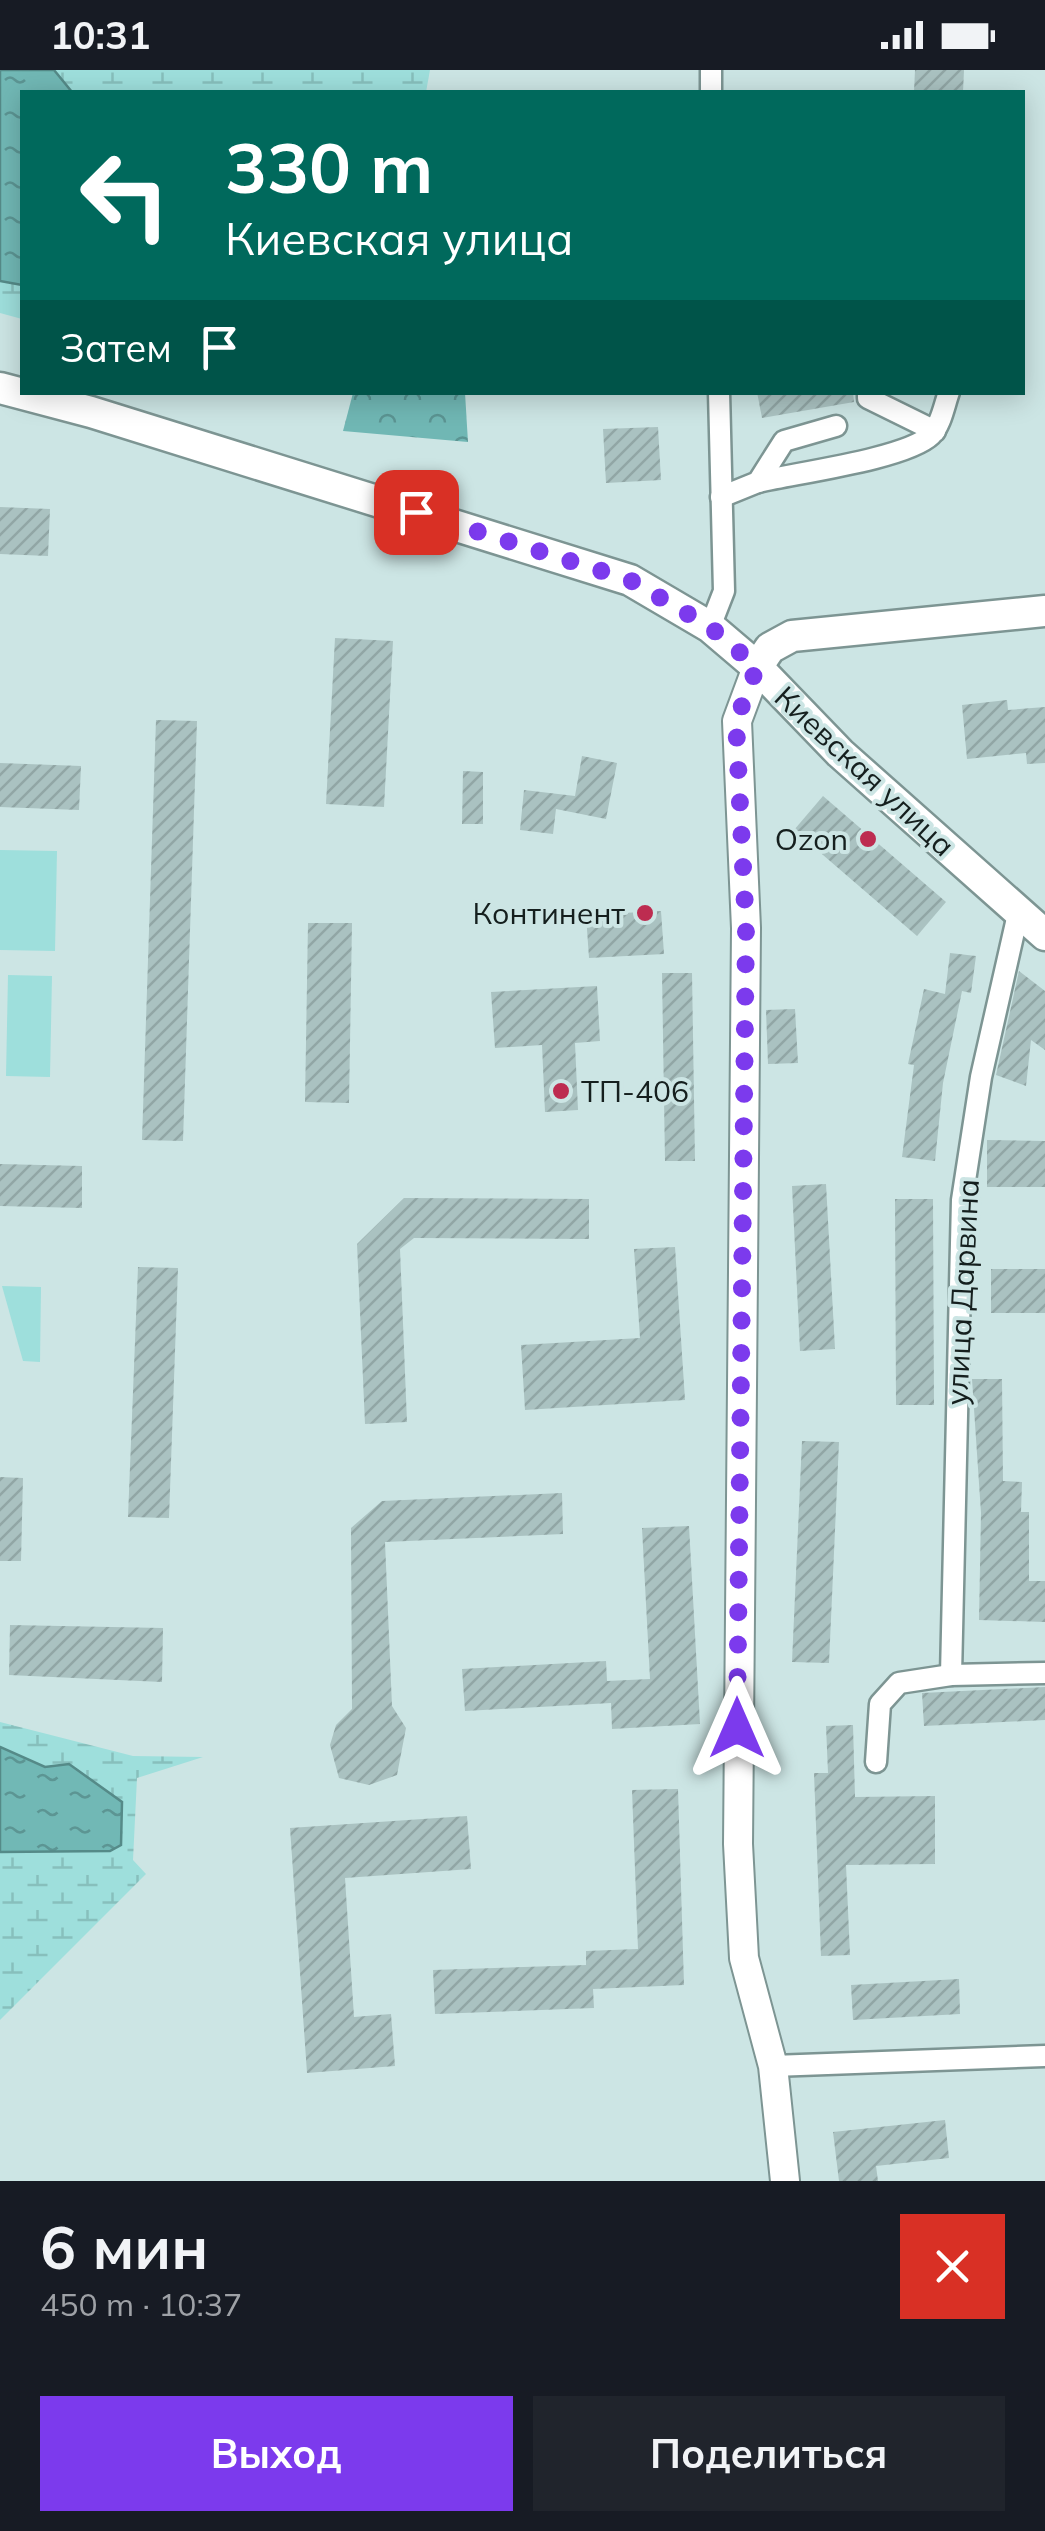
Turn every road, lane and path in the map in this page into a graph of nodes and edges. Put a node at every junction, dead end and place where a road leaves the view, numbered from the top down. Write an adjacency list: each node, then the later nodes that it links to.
1 (23, 395): 10 (main road, Киевская улица)
2 (719, 395): 8 (street)
3 (868, 395): 6 (street)
4 (948, 395): 6 (street)
5 (836, 426): 7 (street)
6 (936, 431): 7 (street)
7 (758, 482): 8 (street)
8 (721, 498): 10 (street)
9 (1045, 611): 11 (main road)
10 (710, 627): 11 (main road, Киевская улица)
11 (757, 667): 12 (main road, Киевская улица); 18 (street)
12 (1018, 914): 13 (main road, Киевская улица); 15 (street, улица Дарвина)
13 (1045, 935)
14 (1045, 1673): 15 (street)
15 (951, 1675): 16 (street)
16 (876, 1762)
17 (1045, 2056): 18 (street)
18 (774, 2066): 19 (street)
19 (785, 2181)

